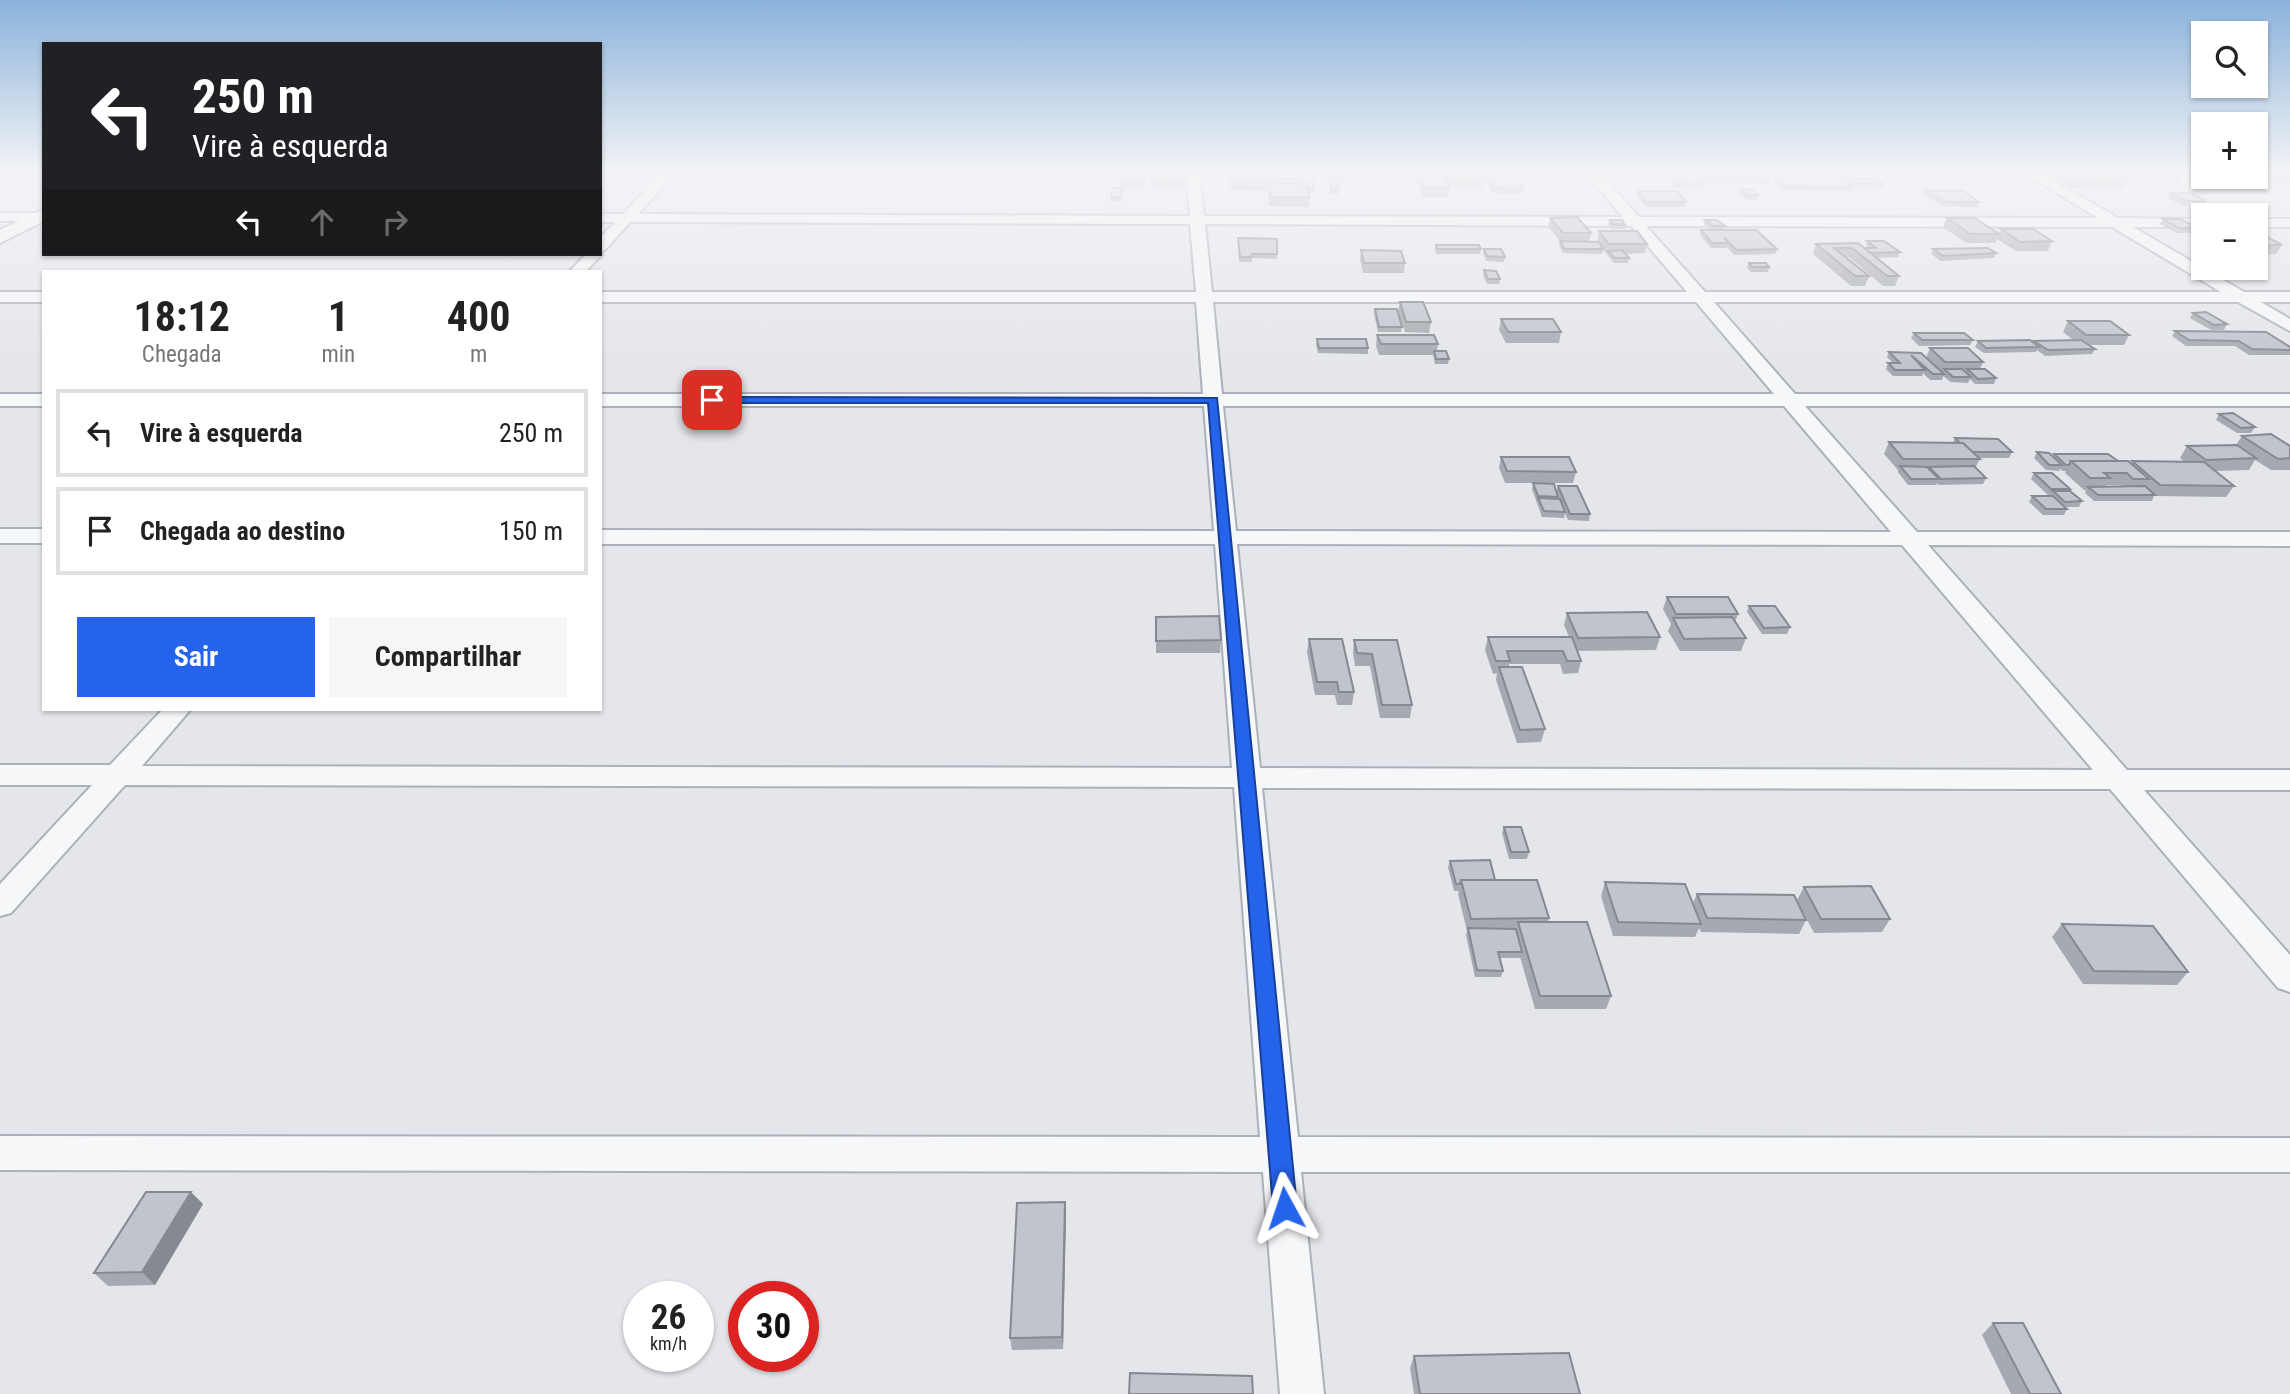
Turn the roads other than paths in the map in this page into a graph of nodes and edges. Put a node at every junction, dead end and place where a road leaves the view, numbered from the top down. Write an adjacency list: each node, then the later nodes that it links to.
1 (1199, 238): 9 (street)
2 (1649, 238): 10 (street)
3 (2142, 238): 11 (street)
4 (592, 256): 5 (street)
5 (579, 270)
6 (0, 297): 7 (street)
7 (42, 297)
8 (602, 297): 9 (street)
9 (1204, 297): 10 (street); 17 (street)
10 (1701, 297): 11 (street); 18 (street)
11 (2241, 297): 12 (street); 13 (street)
12 (2290, 297)
13 (2290, 326)
14 (0, 400): 15 (street)
15 (42, 400)
16 (602, 400): 17 (street)
17 (1213, 400): 18 (street); 23 (street)
18 (1790, 400): 19 (street); 24 (street)
19 (2290, 400)
20 (0, 536): 21 (street)
21 (42, 536)
22 (602, 537): 23 (street)
23 (1225, 538): 24 (street); 29 (street)
24 (1910, 539): 25 (street); 31 (street)
25 (2290, 540)
26 (176, 711): 28 (street)
27 (0, 775): 28 (street)
28 (117, 775): 29 (street); 32 (street)
29 (1247, 778): 31 (street); 35 (street)
30 (2290, 780): 31 (street)
31 (2119, 781): 33 (street)
32 (0, 904)
33 (2290, 978)
34 (0, 1153): 35 (street)
35 (1280, 1155): 36 (street); 37 (street)
36 (2290, 1155)
37 (1302, 1394)

